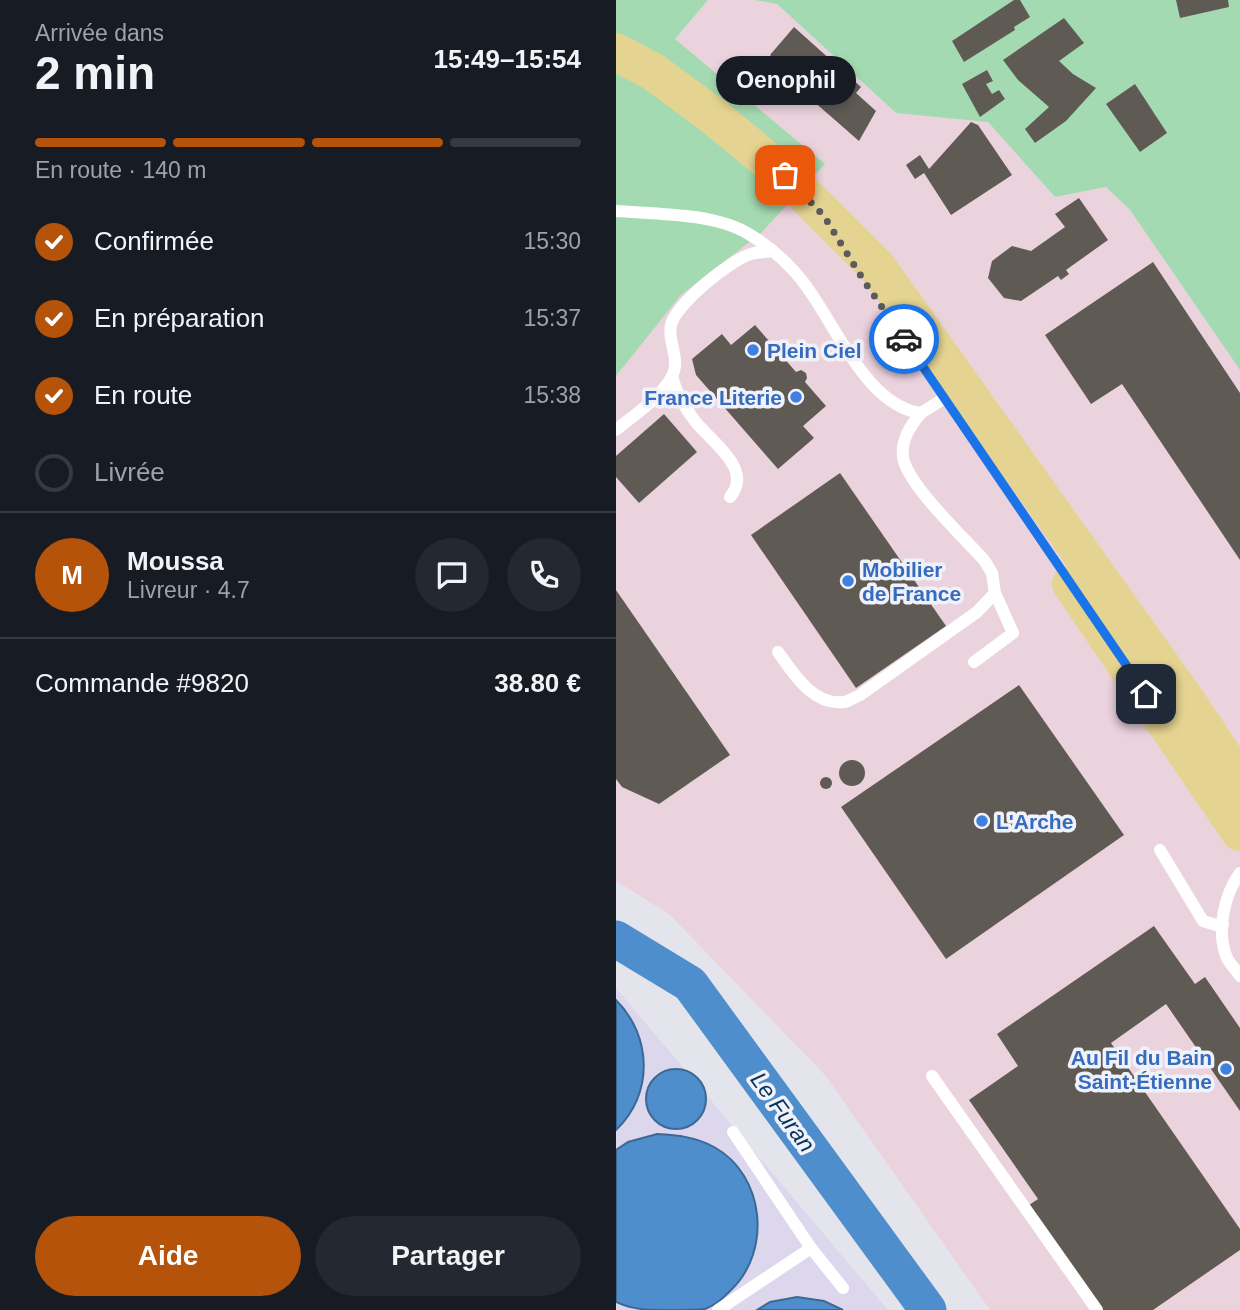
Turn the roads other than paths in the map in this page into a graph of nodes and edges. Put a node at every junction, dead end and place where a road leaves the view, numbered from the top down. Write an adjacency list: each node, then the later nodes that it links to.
1 (616, 52): 5 (main road)
2 (616, 211): 3 (lane)
3 (772, 251): 4 (lane); 5 (lane)
4 (672, 377): 6 (lane); 7 (lane)
5 (943, 399): 8 (lane); 11 (main road); 12 (main road)
6 (616, 430)
7 (730, 497)
8 (995, 593): 9 (lane); 10 (lane)
9 (778, 652)
10 (974, 662)
11 (1240, 781)
12 (1240, 832)
13 (1160, 850): 15 (lane)
14 (1240, 873): 15 (lane)
15 (1223, 924): 16 (lane)
16 (1240, 976)
17 (932, 1076): 22 (lane)
18 (733, 1132): 19 (lane)
19 (811, 1248): 20 (lane); 21 (lane)
20 (843, 1288)
21 (718, 1310)
22 (1097, 1310)

